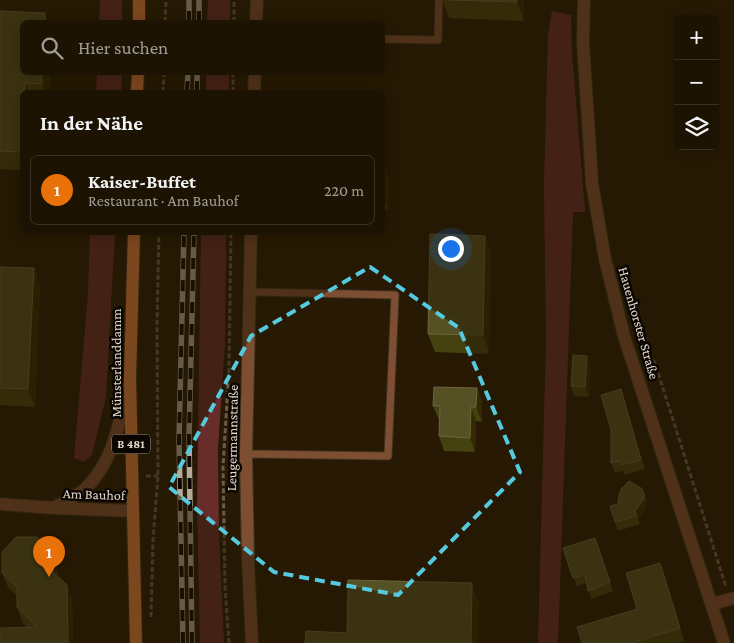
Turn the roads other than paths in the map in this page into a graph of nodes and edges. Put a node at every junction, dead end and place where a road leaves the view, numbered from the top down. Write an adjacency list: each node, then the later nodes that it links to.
1 (139, 0): 5 (main road)
2 (257, 0): 6 (street)
3 (439, 0): 7 (lane)
4 (584, 0): 21 (street, Hauenhorster Straße)
5 (139, 20)
6 (256, 20)
7 (385, 39)
8 (138, 75): 10 (main road)
9 (255, 75): 11 (street)
10 (137, 90)
11 (254, 90)
12 (134, 235): 15 (main road, Münsterlanddamm / B 481)
13 (251, 235): 14 (street, Leugermannstraße)
14 (250, 292): 16 (street, Leugermannstraße); 16 (lane)
15 (130, 378): 18 (street, Am Bauhof); 19 (main road, Münsterlanddamm / B 481)
16 (246, 454): 23 (street, Leugermannstraße)
17 (0, 504): 18 (street, Am Bauhof)
18 (54, 508): 19 (street, Am Bauhof)
19 (133, 511): 22 (main road, Münsterlanddamm / B 481)
20 (732, 599): 21 (street)
21 (712, 604): 24 (street, Hauenhorster Straße)
22 (136, 643)
23 (252, 643)
24 (724, 643)

